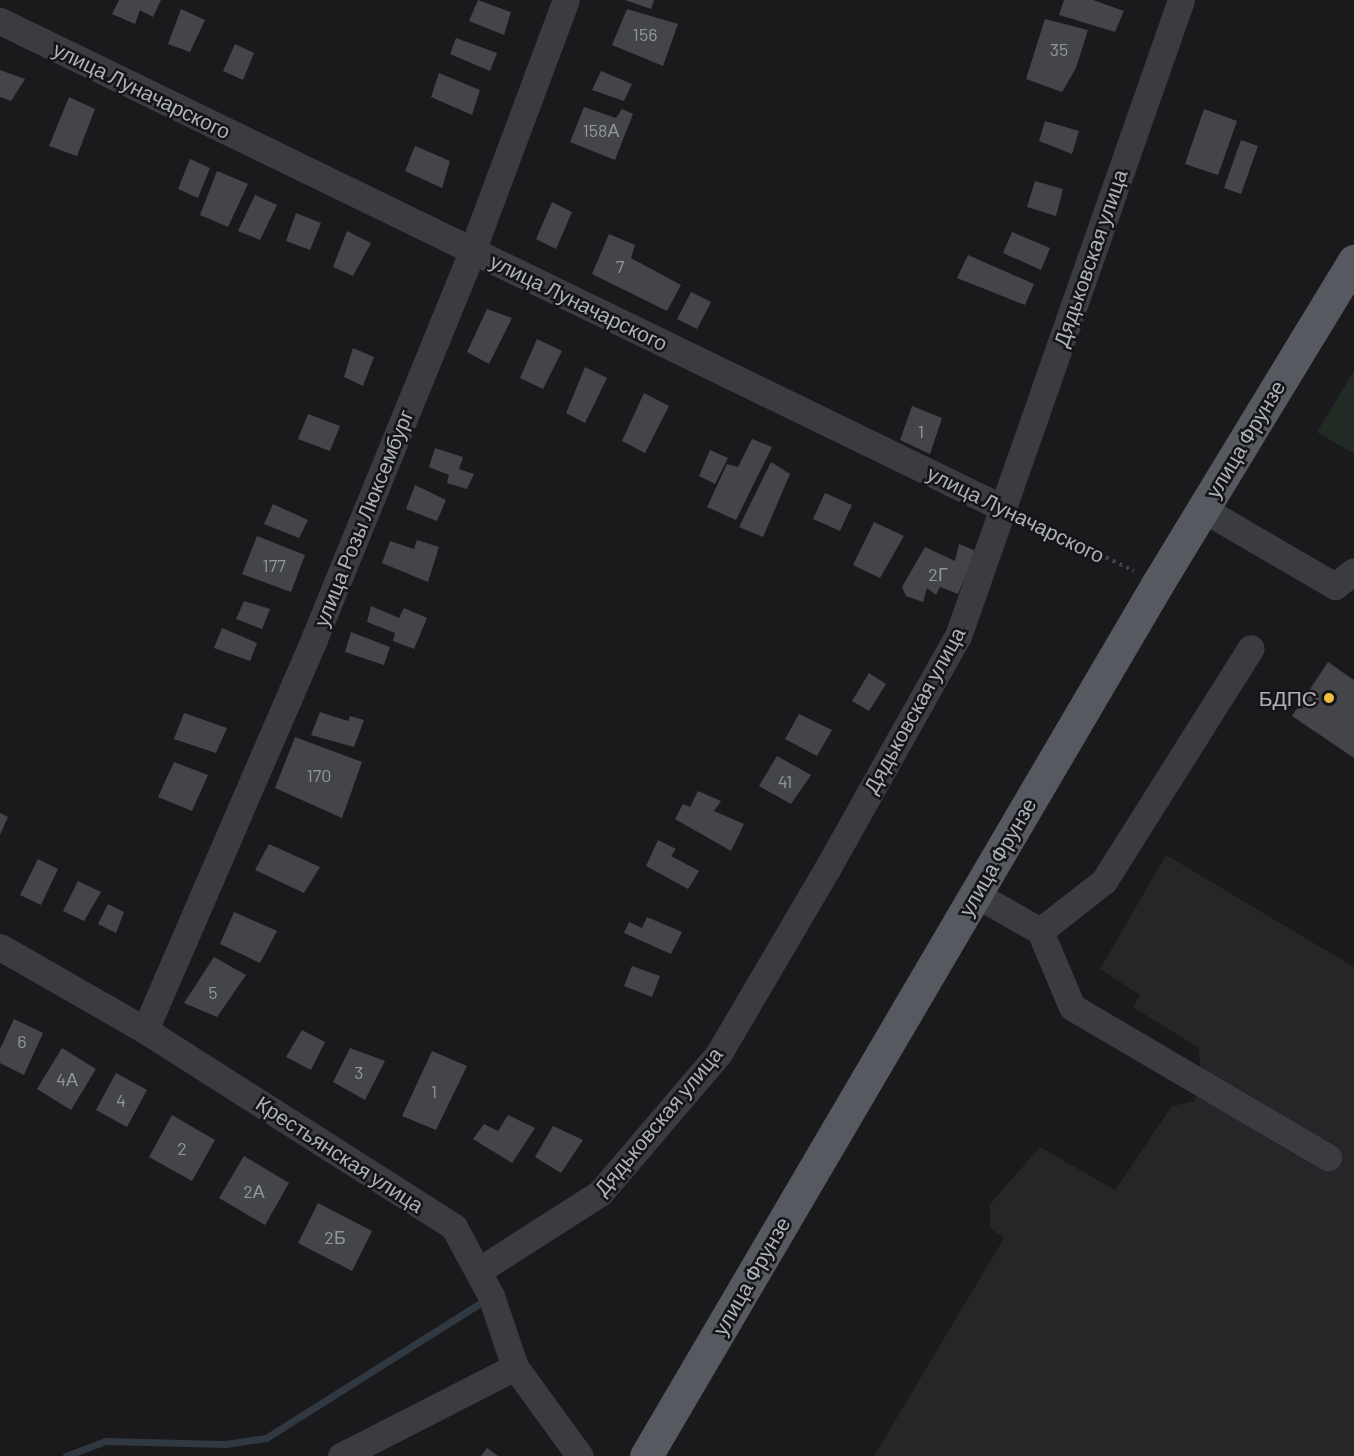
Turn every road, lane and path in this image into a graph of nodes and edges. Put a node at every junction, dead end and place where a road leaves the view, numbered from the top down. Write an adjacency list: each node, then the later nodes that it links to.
1 (566, 0): 4 (street, улица Розы Люксембург)
2 (1181, 0): 6 (street, Дядьковская улица)
3 (0, 21): 4 (street, улица Луначарского)
4 (472, 250): 6 (street, улица Луначарского); 14 (street, улица Розы Люксембург)
5 (1354, 261): 7 (main road, улица Фрунзе)
6 (1003, 508): 9 (path, улица Луначарского); 16 (street, Дядьковская улица)
7 (1203, 509): 8 (street); 9 (main road, улица Фрунзе)
8 (1354, 571)
9 (1158, 583): 11 (main road, улица Фрунзе)
10 (1251, 648): 12 (street)
11 (975, 894): 12 (street); 20 (main road, улица Фрунзе)
12 (1040, 931): 15 (street)
13 (0, 947): 14 (street, Крестьянская улица)
14 (146, 1030): 16 (street, Крестьянская улица)
15 (1328, 1157)
16 (477, 1271): 17 (street, Крестьянская улица)
17 (515, 1366): 18 (street); 19 (street, Крестьянская улица)
18 (341, 1456)
19 (580, 1456)
20 (645, 1456)

